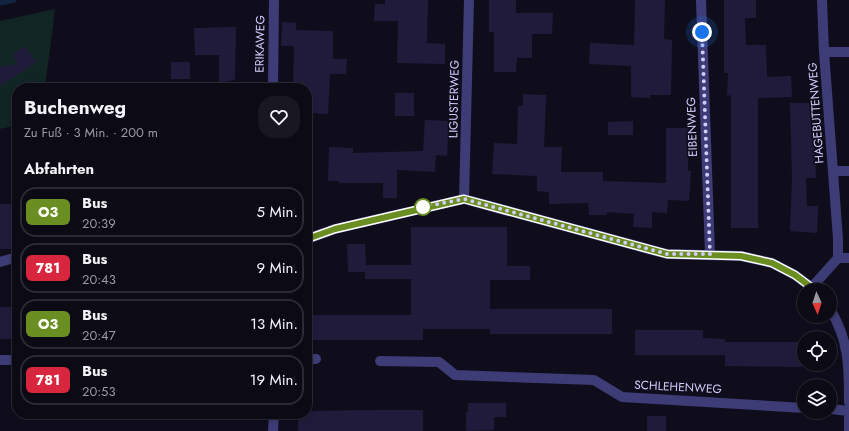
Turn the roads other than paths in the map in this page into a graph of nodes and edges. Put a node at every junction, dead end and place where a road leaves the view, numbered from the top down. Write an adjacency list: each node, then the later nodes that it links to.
1 (274, 0): 7 (street, ERIKAWEG)
2 (469, 0): 10 (street, LIGUSTERWEG)
3 (701, 0): 12 (street, EIBENWEG)
4 (822, 0): 5 (street, HAGEBUTTENWEG)
5 (824, 52): 6 (street, HAGEBUTTENWEG); 8 (street, HAGEBUTTENWEG)
6 (849, 52)
7 (273, 83)
8 (833, 171): 9 (street, HAGEBUTTENWEG); 14 (street, HAGEBUTTENWEG)
9 (849, 171)
10 (464, 199): 11 (street); 12 (street)
11 (312, 237)
12 (710, 254): 17 (street)
13 (12, 258): 16 (street)
14 (838, 258): 15 (street); 18 (street)
15 (849, 258)
16 (0, 262)
17 (805, 283)
18 (817, 283)
19 (837, 323): 23 (street)
20 (0, 360): 21 (street)
21 (12, 360)
22 (380, 361): 24 (street, SCHLEHENWEG)
23 (849, 402)
24 (797, 408)
25 (837, 410): 26 (street)
26 (849, 411)
27 (849, 414): 30 (street)
28 (274, 419): 29 (street)
29 (273, 431)
30 (849, 431)

